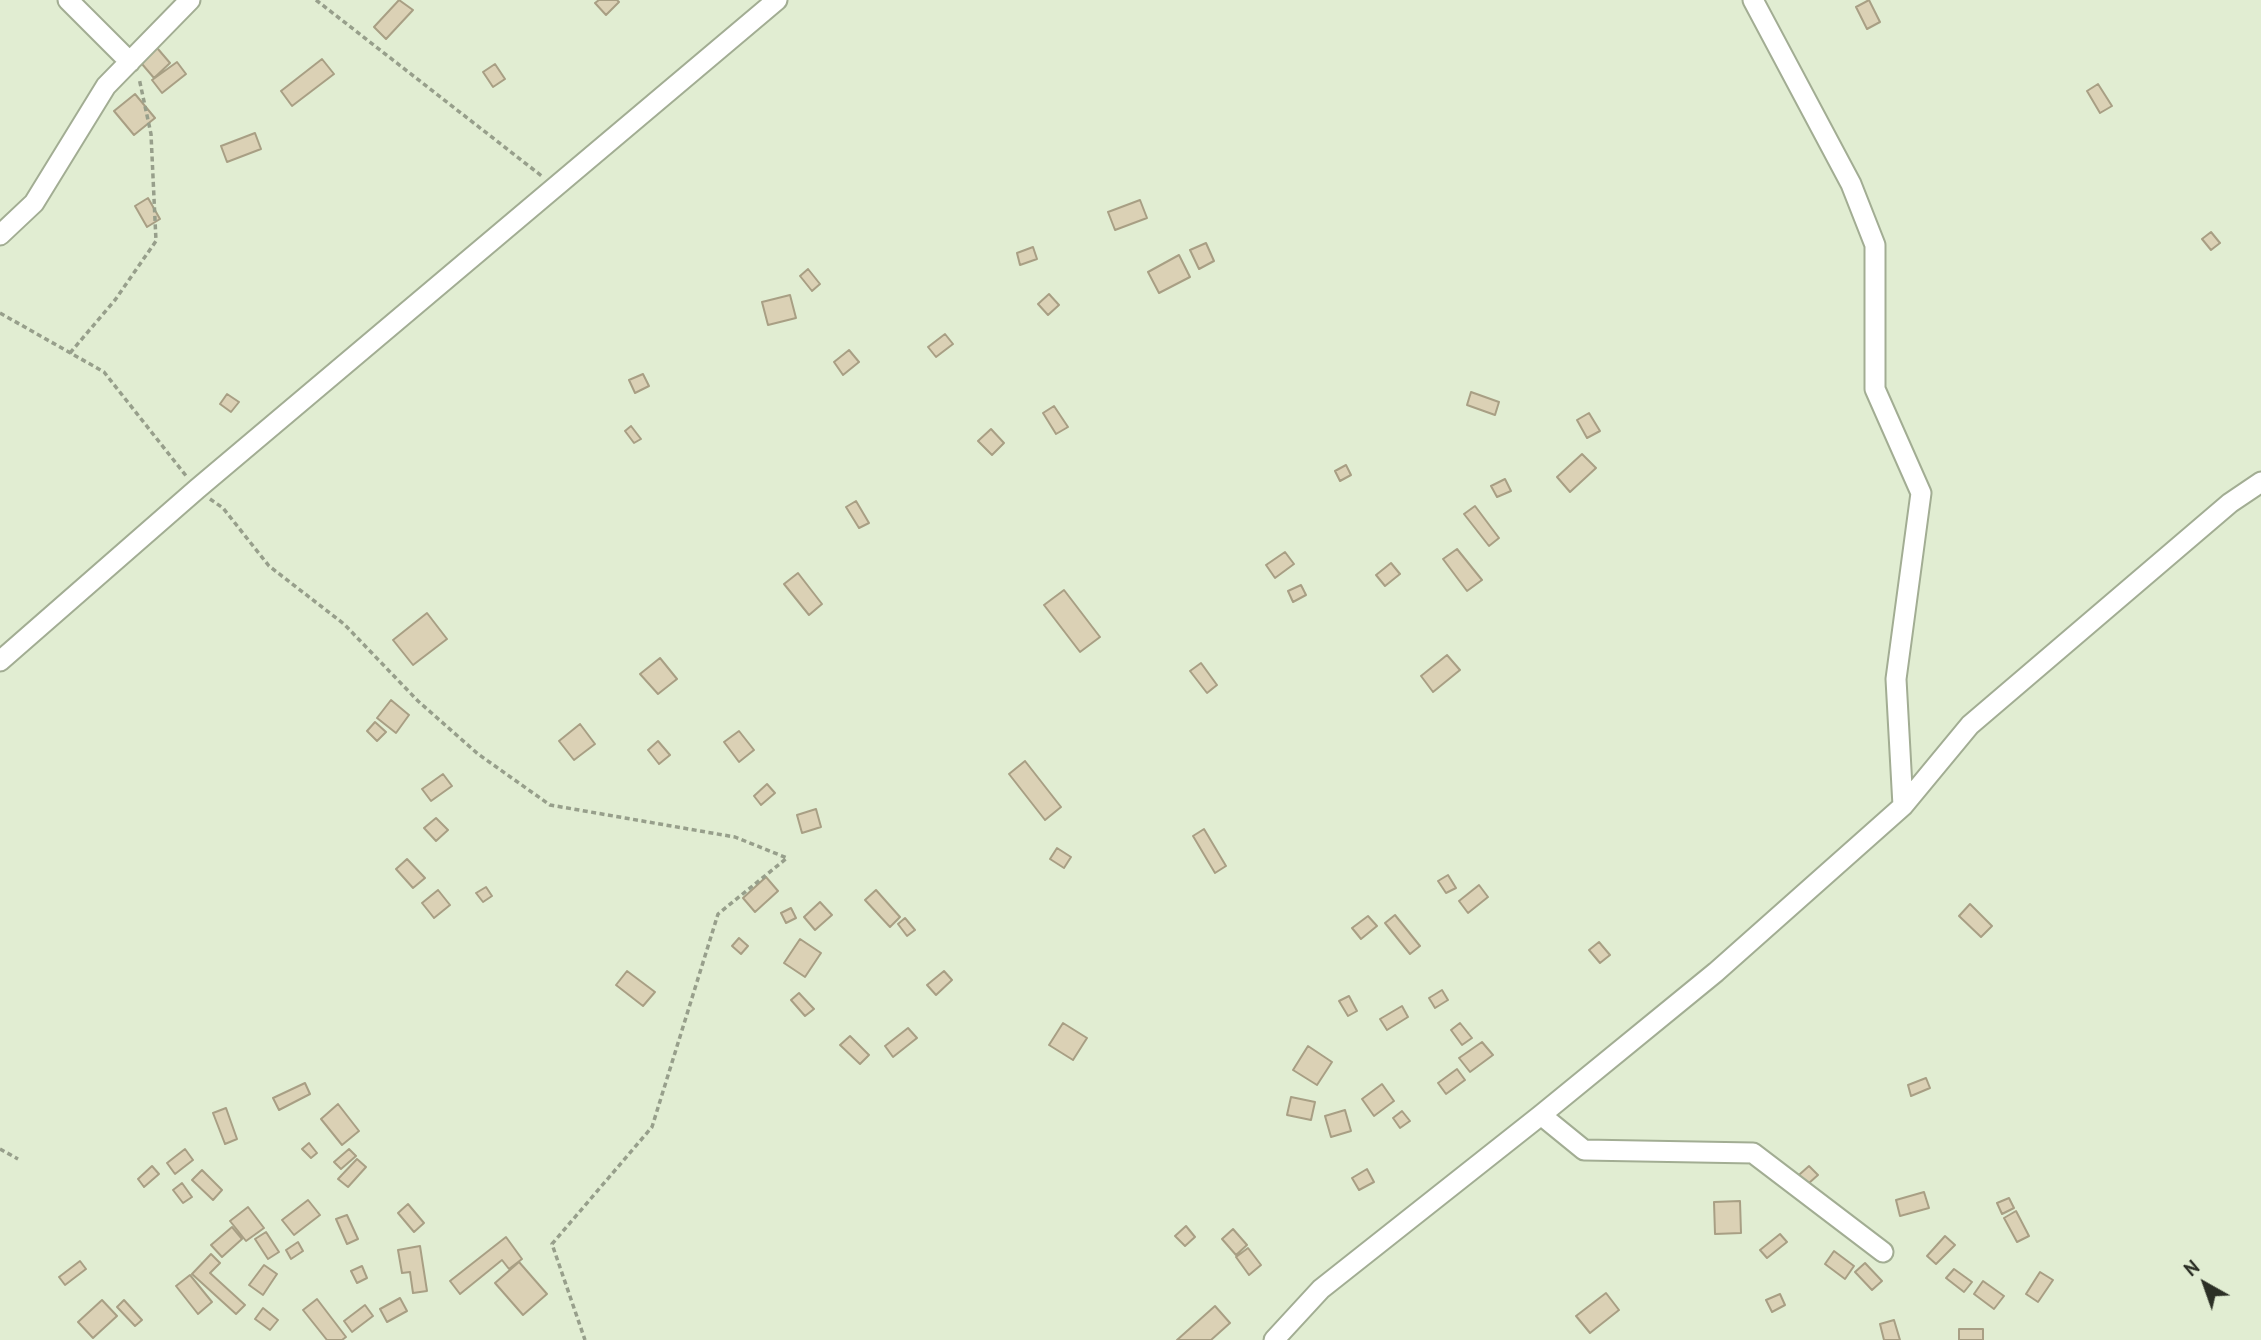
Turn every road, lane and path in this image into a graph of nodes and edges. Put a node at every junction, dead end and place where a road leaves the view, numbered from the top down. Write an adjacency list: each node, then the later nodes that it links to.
1 (68, 0): 6 (street)
2 (190, 0): 6 (street)
3 (316, 0): 7 (path)
4 (777, 0): 7 (street)
5 (1753, 0): 14 (street)
6 (130, 62): 8 (street); 10 (path)
7 (556, 187): 12 (street)
8 (0, 235)
9 (0, 313): 10 (path)
10 (70, 353): 12 (path)
11 (2261, 482): 14 (street)
12 (197, 489): 13 (street); 19 (path)
13 (0, 661)
14 (1903, 806): 15 (street)
15 (1541, 1115): 18 (street); 20 (street)
16 (0, 1149): 17 (path)
17 (18, 1159)
18 (1883, 1252)
19 (585, 1340)
20 (1274, 1340)

